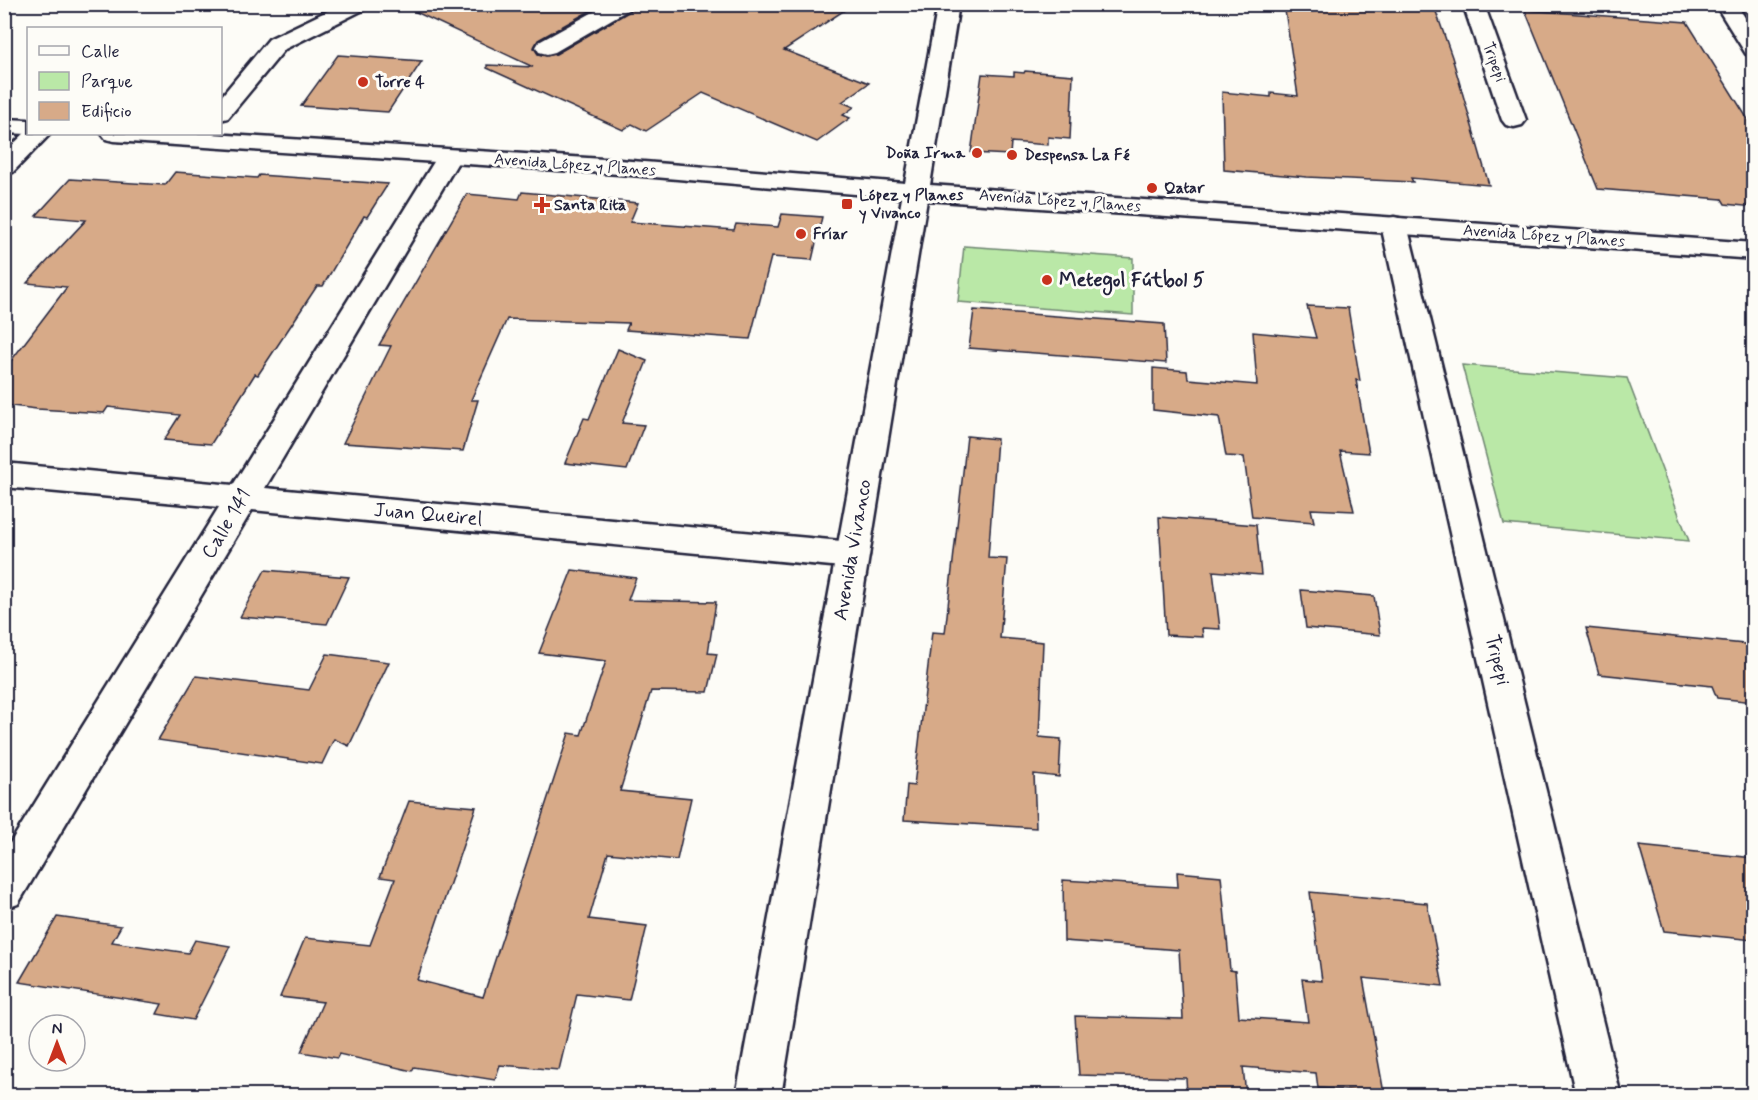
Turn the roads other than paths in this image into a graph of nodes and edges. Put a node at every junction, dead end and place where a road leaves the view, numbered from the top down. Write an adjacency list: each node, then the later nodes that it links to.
1 (360, 4): 10 (street)
2 (624, 4): 8 (street)
3 (949, 4): 19 (street, Avenida Vivanco)
4 (1473, 4): 11 (street, Tripepi)
5 (1725, 4): 9 (street)
6 (1743, 4): 7 (street)
7 (1754, 5)
8 (547, 47)
9 (1754, 49)
10 (222, 111)
11 (1514, 120)
12 (4, 126): 13 (street)
13 (27, 127)
14 (37, 135): 18 (street)
15 (143, 135): 16 (street, Avenida López y Planes)
16 (201, 137): 17 (street, Avenida López y Planes)
17 (449, 158): 19 (street, Avenida López y Planes); 23 (street, Calle 141)
18 (4, 167)
19 (916, 191): 20 (street, Avenida López y Planes); 24 (street, Avenida Vivanco)
20 (1394, 225): 21 (street, Avenida López y Planes); 27 (street, Tripepi)
21 (1754, 251)
22 (4, 475): 23 (street, Juan Queirel)
23 (243, 498): 24 (street, Juan Queirel); 25 (street, Calle 141)
24 (852, 555): 26 (street, Avenida Vivanco)
25 (4, 890)
26 (758, 1095)
27 (1599, 1095)

